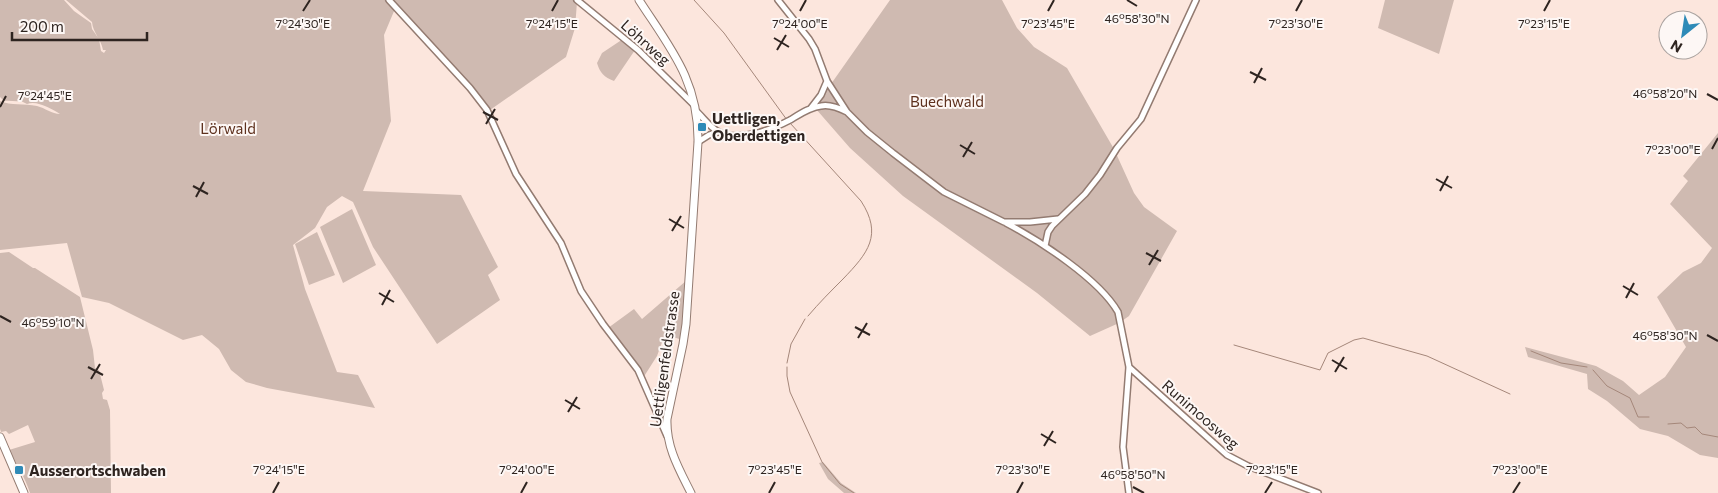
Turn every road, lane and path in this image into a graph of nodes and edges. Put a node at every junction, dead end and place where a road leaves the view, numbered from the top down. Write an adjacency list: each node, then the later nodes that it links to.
1 (389, 0): 16 (street)
2 (577, 0): 8 (street, Löhrweg)
3 (639, 0): 8 (main road, Uettligenfeldstrasse)
4 (778, 0): 6 (street)
5 (1196, 0): 12 (street)
6 (828, 81): 7 (street); 9 (street)
7 (810, 108): 9 (street); 10 (street)
8 (696, 109): 10 (street, Löhrweg); 11 (main road, Uettligenfeldstrasse)
9 (847, 112): 13 (street)
10 (718, 132): 11 (street)
11 (698, 142): 17 (main road, Uettligenfeldstrasse)
12 (1058, 218): 13 (street); 14 (street)
13 (1004, 222): 14 (street)
14 (1045, 246): 15 (street)
15 (1129, 367): 22 (street); 23 (street, Runimoosweg)
16 (657, 416): 17 (street); 19 (street)
17 (668, 416): 19 (main road, Uettligenfeldstrasse)
18 (0, 437): 20 (main road)
19 (667, 437): 21 (main road, Uettligenfeldstrasse)
20 (24, 492)
21 (691, 493)
22 (1129, 493)
23 (1318, 493)

